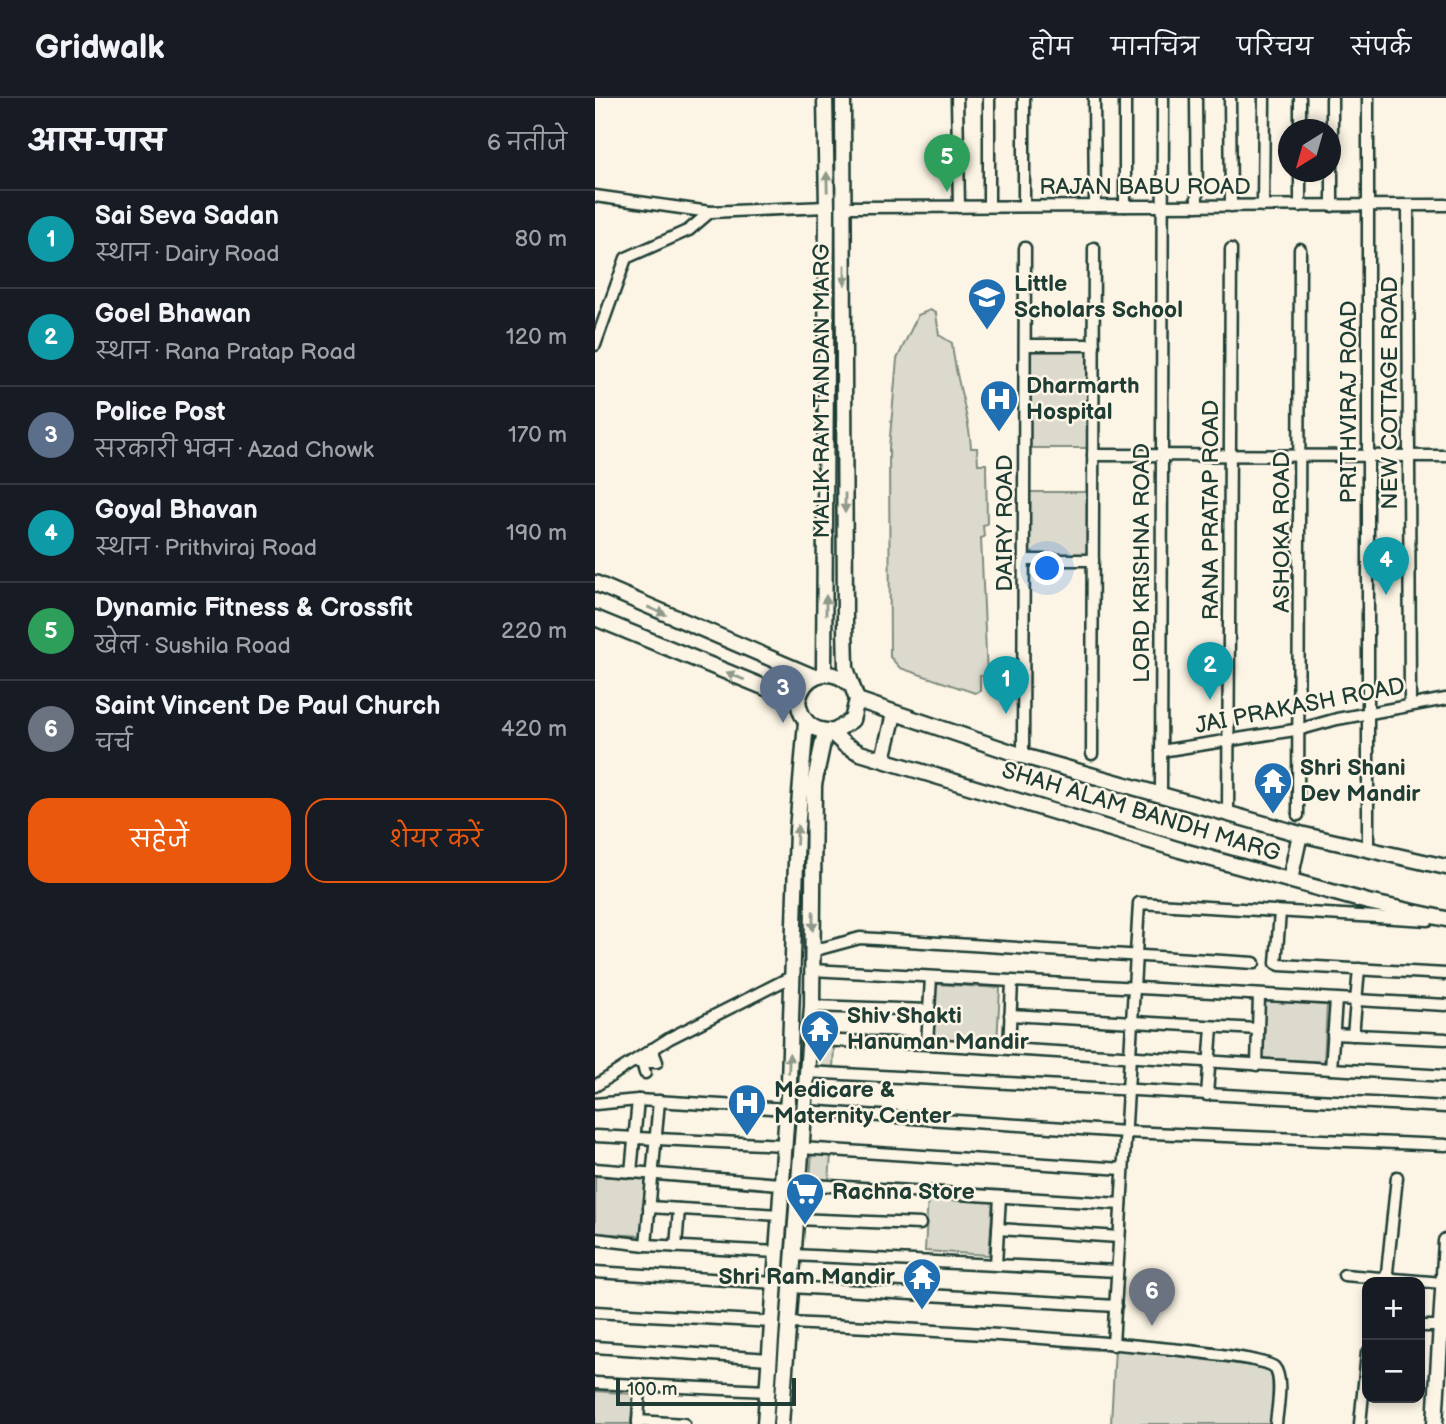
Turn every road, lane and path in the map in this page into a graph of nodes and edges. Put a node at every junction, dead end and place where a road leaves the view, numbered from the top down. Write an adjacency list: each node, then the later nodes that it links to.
1 (825, 98): 31 (street, MALIK RAM TANDAN MARG, one-way to 1)
2 (843, 98): 32 (street, MALIK RAM TANDAN MARG)
3 (957, 98): 33 (street)
4 (989, 98): 20 (street)
5 (1024, 98): 21 (street)
6 (1094, 98): 22 (street)
7 (1125, 98): 23 (street)
8 (1163, 98): 24 (street, LORD KRISHNA ROAD)
9 (1196, 98): 25 (street)
10 (1230, 98): 26 (street)
11 (1264, 98): 27 (street)
12 (1300, 98): 15 (street)
13 (1332, 98): 29 (street)
14 (1368, 98): 18 (street, PRITHVIRAJ ROAD)
15 (1300, 119)
16 (1300, 182): 28 (street)
17 (595, 196): 34 (street)
18 (1368, 205): 29 (street, RAJAN BABU ROAD); 30 (street, RAJAN BABU ROAD); 46 (street, PRITHVIRAJ ROAD)
19 (1446, 205): 30 (street, RAJAN BABU ROAD)
20 (989, 206): 21 (street, RAJAN BABU ROAD); 33 (street, RAJAN BABU ROAD)
21 (1024, 206): 22 (street, RAJAN BABU ROAD)
22 (1095, 206): 23 (street, RAJAN BABU ROAD)
23 (1125, 206): 24 (street, RAJAN BABU ROAD)
24 (1162, 206): 25 (street, RAJAN BABU ROAD); 43 (street, LORD KRISHNA ROAD)
25 (1197, 206): 26 (street, RAJAN BABU ROAD)
26 (1231, 206): 27 (street, RAJAN BABU ROAD)
27 (1263, 206): 28 (street, RAJAN BABU ROAD)
28 (1300, 206): 29 (street, RAJAN BABU ROAD)
29 (1332, 206)
30 (1408, 206): 47 (street, NEW COTTAGE ROAD)
31 (827, 207): 32 (street); 34 (street); 53 (street, MALIK RAM TANDAN MARG, one-way to 31)
32 (845, 207): 33 (street, RAJAN BABU ROAD); 54 (street, MALIK RAM TANDAN MARG, one-way to 54)
33 (959, 207)
34 (710, 212): 39 (street)
35 (1025, 248): 40 (street, DAIRY ROAD)
36 (1094, 248): 41 (street)
37 (1231, 249): 44 (street, RANA PRATAP ROAD)
38 (1300, 249): 45 (street, ASHOKA ROAD)
39 (595, 345)
40 (1025, 345): 41 (street); 49 (street, DAIRY ROAD)
41 (1094, 345): 42 (street)
42 (1093, 455): 43 (street); 50 (street)
43 (1161, 455): 44 (street); 65 (street, LORD KRISHNA ROAD)
44 (1231, 455): 45 (street); 64 (street, RANA PRATAP ROAD)
45 (1301, 455): 46 (street); 62 (street, ASHOKA ROAD)
46 (1368, 456): 47 (street); 59 (street, PRITHVIRAJ ROAD)
47 (1410, 456): 48 (street); 58 (street, NEW COTTAGE ROAD)
48 (1446, 456)
49 (1024, 560): 50 (street); 67 (street, DAIRY ROAD)
50 (1093, 560): 66 (street)
51 (595, 583): 53 (street, one-way to 53)
52 (595, 618): 57 (street, one-way to 52)
53 (819, 675): 54 (street); 57 (street)
54 (849, 683): 56 (street)
55 (1446, 699): 58 (street, JAI PRAKASH ROAD)
56 (857, 700): 60 (street, SHAH ALAM BANDH MARG); 63 (street)
57 (798, 701): 61 (street)
58 (1410, 705): 59 (street, JAI PRAKASH ROAD)
59 (1368, 713): 62 (street, JAI PRAKASH ROAD); 73 (street, PRITHVIRAJ ROAD)
60 (894, 714): 67 (street, SHAH ALAM BANDH MARG); 68 (street)
61 (806, 722): 63 (street); 86 (street, one-way to 61)
62 (1301, 729): 64 (street, JAI PRAKASH ROAD); 71 (street, ASHOKA ROAD)
63 (828, 732): 68 (street, SHAH ALAM BANDH MARG); 80 (street, one-way to 80)
64 (1229, 741): 65 (street, JAI PRAKASH ROAD); 70 (street, RANA PRATAP ROAD)
65 (1161, 751): 69 (street, LORD KRISHNA ROAD)
66 (1091, 754)
67 (1023, 756): 69 (street, SHAH ALAM BANDH MARG)
68 (883, 759): 75 (street, SHAH ALAM BANDH MARG)
69 (1161, 794): 70 (street, SHAH ALAM BANDH MARG)
70 (1228, 814): 72 (street, SHAH ALAM BANDH MARG)
71 (1299, 815)
72 (1300, 834): 73 (street, SHAH ALAM BANDH MARG); 75 (street)
73 (1368, 850): 74 (street, SHAH ALAM BANDH MARG)
74 (1446, 867)
75 (1290, 880): 76 (street, SHAH ALAM BANDH MARG)
76 (1362, 900): 78 (street); 79 (street, SHAH ALAM BANDH MARG)
77 (1280, 912): 78 (street); 81 (street); 83 (street)
78 (1352, 916): 79 (street)
79 (1446, 920)
80 (812, 951): 81 (street); 84 (street)
81 (1135, 956): 82 (street); 89 (street)
82 (1254, 963)
83 (1359, 969): 85 (street); 92 (street)
84 (812, 970): 87 (street); 94 (street)
85 (1446, 974)
86 (793, 976): 112 (street); 119 (street, one-way to 86)
87 (931, 978): 88 (street); 95 (street)
88 (1012, 982): 89 (street); 96 (street)
89 (1133, 989): 90 (street); 97 (street)
90 (1259, 996): 91 (street); 99 (street)
91 (1336, 1000): 92 (street); 100 (street)
92 (1356, 1001): 93 (street); 101 (street)
93 (1446, 1005)
94 (811, 1006): 95 (street); 102 (street)
95 (929, 1010): 104 (street)
96 (1010, 1015): 97 (street); 105 (street)
97 (1132, 1022): 98 (street); 106 (street)
98 (1212, 1027): 99 (street); 107 (street)
99 (1258, 1030): 108 (street)
100 (1333, 1034): 101 (street); 109 (street)
101 (1353, 1035): 103 (street)
102 (810, 1040): 104 (street); 110 (street)
103 (1446, 1040)
104 (927, 1044): 105 (street)
105 (1009, 1049): 106 (street)
106 (1129, 1057): 107 (street); 113 (street)
107 (1209, 1062): 108 (street); 114 (street)
108 (1257, 1065): 109 (street)
109 (1331, 1069): 111 (street)
110 (807, 1072): 113 (street); 120 (street)
111 (1446, 1076)
112 (595, 1086)
113 (1128, 1091): 114 (street); 121 (street)
114 (1207, 1095): 118 (street)
115 (638, 1100): 116 (street); 117 (street); 123 (street)
116 (659, 1101): 119 (street); 124 (street)
117 (595, 1104)
118 (1446, 1107)
119 (787, 1109): 120 (street); 125 (street)
120 (804, 1111): 121 (street); 127 (street)
121 (1126, 1132): 126 (street); 128 (street)
122 (595, 1136): 123 (street)
123 (634, 1138): 124 (street); 130 (street)
124 (655, 1139): 125 (street); 131 (street)
125 (784, 1145): 133 (street)
126 (1446, 1145)
127 (801, 1148): 128 (street); 134 (street)
128 (1123, 1168): 136 (street)
129 (595, 1169): 130 (street)
130 (631, 1172): 131 (street)
131 (652, 1174): 133 (street); 137 (street)
132 (1397, 1177): 156 (street)
133 (780, 1184): 139 (street)
134 (797, 1184): 135 (street); 140 (street)
135 (1000, 1197): 136 (street); 142 (street)
136 (1121, 1204): 143 (street)
137 (649, 1208): 138 (street); 146 (street)
138 (679, 1209): 139 (street); 147 (street)
139 (779, 1215): 148 (street)
140 (795, 1219): 141 (street); 150 (street)
141 (920, 1224)
142 (998, 1229): 143 (street); 151 (street)
143 (1119, 1237): 152 (street)
144 (595, 1239): 146 (street)
145 (1446, 1241): 149 (street)
146 (646, 1245): 147 (street)
147 (676, 1247): 148 (street)
148 (777, 1252): 157 (street)
149 (1446, 1254): 160 (street)
150 (793, 1255): 151 (street); 159 (street)
151 (996, 1264): 152 (street)
152 (1117, 1271): 161 (street)
153 (595, 1272): 157 (street)
154 (1344, 1275): 155 (street)
155 (1362, 1277)
156 (1386, 1277)
157 (775, 1283): 159 (street); 163 (street)
158 (1425, 1285): 160 (street)
159 (790, 1287): 161 (street); 163 (street)
160 (1444, 1287): 164 (street)
161 (1116, 1306): 166 (street)
162 (595, 1312): 163 (street)
163 (781, 1322): 166 (street); 168 (street); 178 (street)
164 (1443, 1325): 165 (street); 169 (street)
165 (1425, 1326)
166 (1113, 1345): 179 (street)
167 (595, 1347): 168 (street)
168 (769, 1359): 172 (street)
169 (1442, 1360): 173 (street)
170 (595, 1383): 171 (street)
171 (640, 1385): 172 (street); 175 (street)
172 (767, 1391): 177 (street)
173 (1441, 1400): 181 (street)
174 (1362, 1403): 180 (street)
175 (638, 1422): 176 (street)
176 (684, 1424)
177 (765, 1424)
178 (781, 1424)
179 (1276, 1424)
180 (1360, 1424)
181 (1434, 1424)

